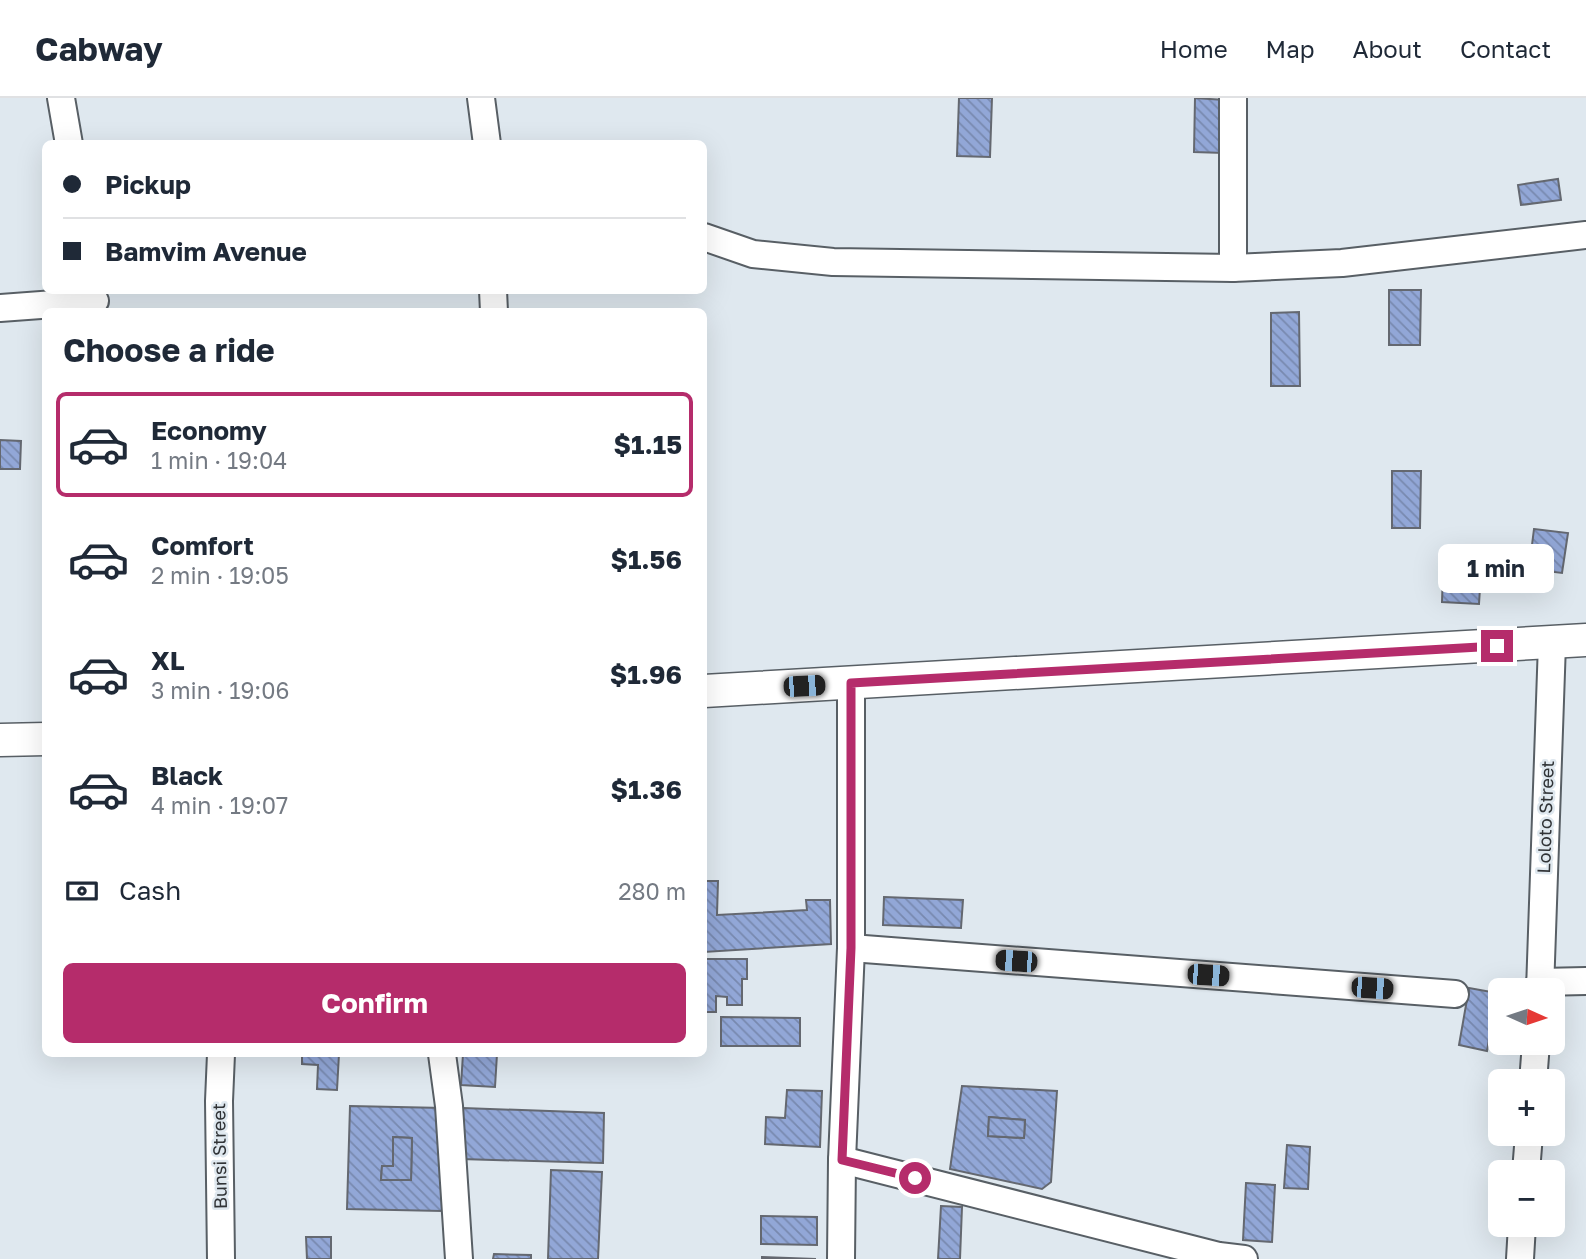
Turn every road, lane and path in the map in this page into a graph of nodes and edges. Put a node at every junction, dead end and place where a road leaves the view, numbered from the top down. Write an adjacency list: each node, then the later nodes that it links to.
1 (61, 98): 4 (street)
2 (481, 98): 5 (street)
3 (1233, 98): 8 (street)
4 (68, 140)
5 (493, 140)
6 (1586, 235): 8 (street)
7 (707, 238): 8 (street)
8 (1233, 268)
9 (95, 301): 10 (street)
10 (0, 308)
11 (1586, 640): 12 (street)
12 (1552, 643): 13 (street); 18 (street, Loloto Street)
13 (851, 683): 14 (street); 17 (street)
14 (707, 691)
15 (42, 739): 16 (street)
16 (0, 740)
17 (851, 948): 21 (street); 24 (street)
18 (1540, 978)
19 (1586, 981): 20 (street)
20 (1565, 983)
21 (1455, 994)
22 (221, 1057): 26 (street, Bunsi Street)
23 (442, 1057): 27 (street)
24 (842, 1160): 28 (street); 29 (street)
25 (1521, 1237): 30 (street)
26 (221, 1259)
27 (458, 1259)
28 (841, 1259)
29 (1244, 1259)
30 (1520, 1259)

